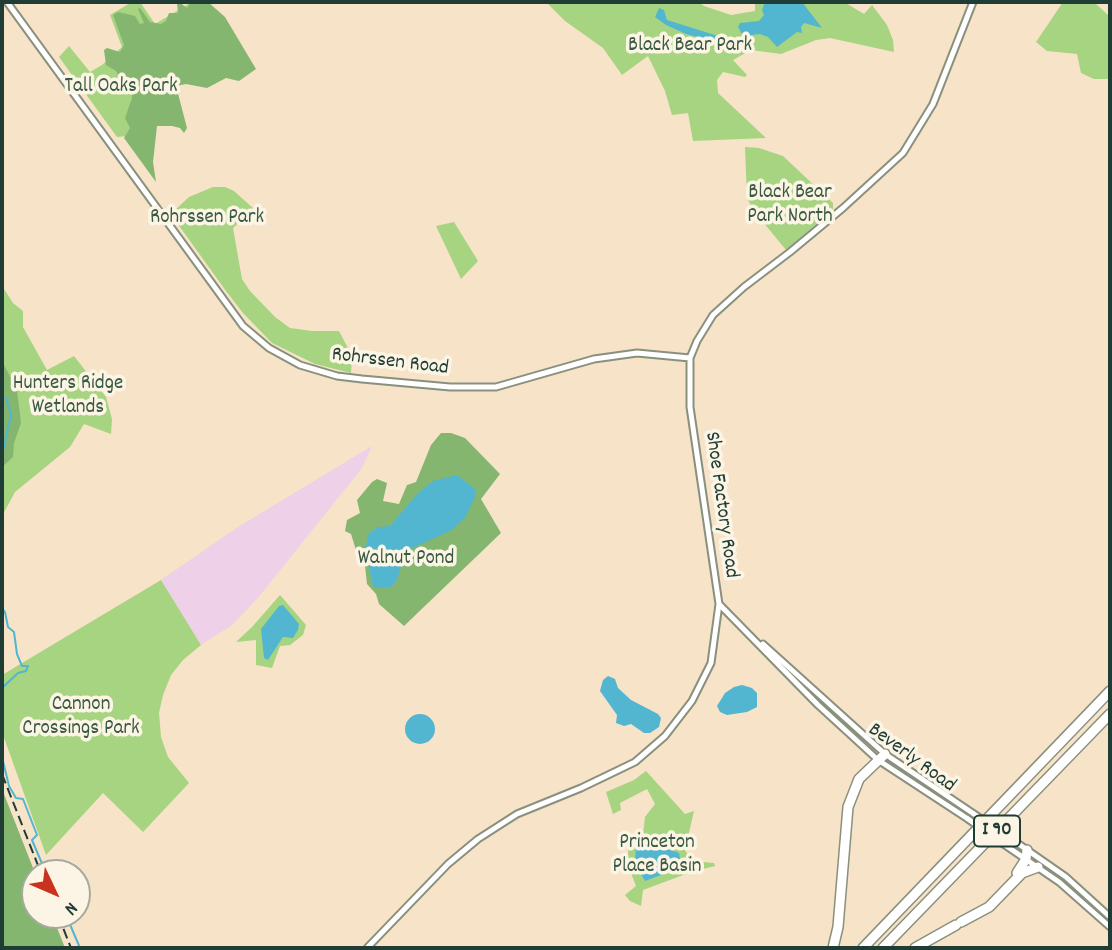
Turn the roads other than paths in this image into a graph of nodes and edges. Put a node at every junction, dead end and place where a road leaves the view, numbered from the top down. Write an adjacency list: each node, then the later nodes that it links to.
1 (7, 2): 3 (street, Rohrssen Road)
2 (973, 2): 3 (street, Shoe Factory Road)
3 (690, 358): 4 (street, Shoe Factory Road)
4 (719, 604): 7 (street, Beverly Road); 14 (street, Shoe Factory Road)
5 (1110, 691): 16 (highway, I 90)
6 (1110, 714): 17 (highway, I 90)
7 (882, 757): 8 (street, Beverly Road); 15 (highway)
8 (971, 817): 9 (street, Beverly Road, bridge); 9 (street, Beverly Road, bridge)
9 (1027, 855): 10 (street, Beverly Road); 11 (highway); 12 (street, Beverly Road)
10 (1038, 867): 11 (highway); 13 (street, Beverly Road)
11 (1005, 892): 18 (highway)
12 (1110, 917)
13 (1110, 927)
14 (367, 948)
15 (833, 948)
16 (863, 948)
17 (883, 948)
18 (915, 948)

